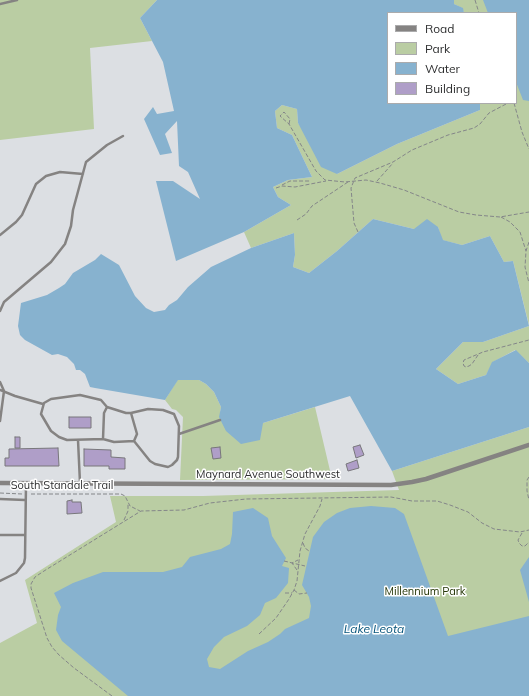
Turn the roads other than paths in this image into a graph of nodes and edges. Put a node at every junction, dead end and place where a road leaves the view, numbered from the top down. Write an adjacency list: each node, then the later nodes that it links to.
1 (17, 0): 2 (lane)
2 (0, 4)
3 (124, 136): 4 (lane)
4 (83, 174): 5 (lane); 7 (lane)
5 (0, 235)
6 (0, 301): 7 (lane)
7 (2, 304): 8 (lane)
8 (0, 311)
9 (0, 382): 11 (lane)
10 (0, 390): 11 (lane)
11 (4, 391): 12 (lane); 16 (lane)
12 (44, 404): 13 (lane); 19 (lane)
13 (107, 407): 14 (lane); 18 (lane)
14 (131, 413): 17 (lane); 20 (lane)
15 (220, 420): 17 (lane)
16 (0, 421)
17 (179, 434): 20 (lane)
18 (103, 439): 19 (lane); 20 (lane)
19 (78, 440): 24 (lane)
20 (134, 441)
21 (529, 445): 24 (street, Maynard Avenue Southwest)
22 (0, 483): 23 (street, Maynard Avenue Southwest)
23 (26, 483): 24 (street, Maynard Avenue Southwest); 26 (lane)
24 (80, 483)
25 (0, 499): 26 (lane)
26 (26, 500): 28 (lane)
27 (0, 535): 28 (lane)
28 (25, 535): 29 (lane)
29 (0, 581)

